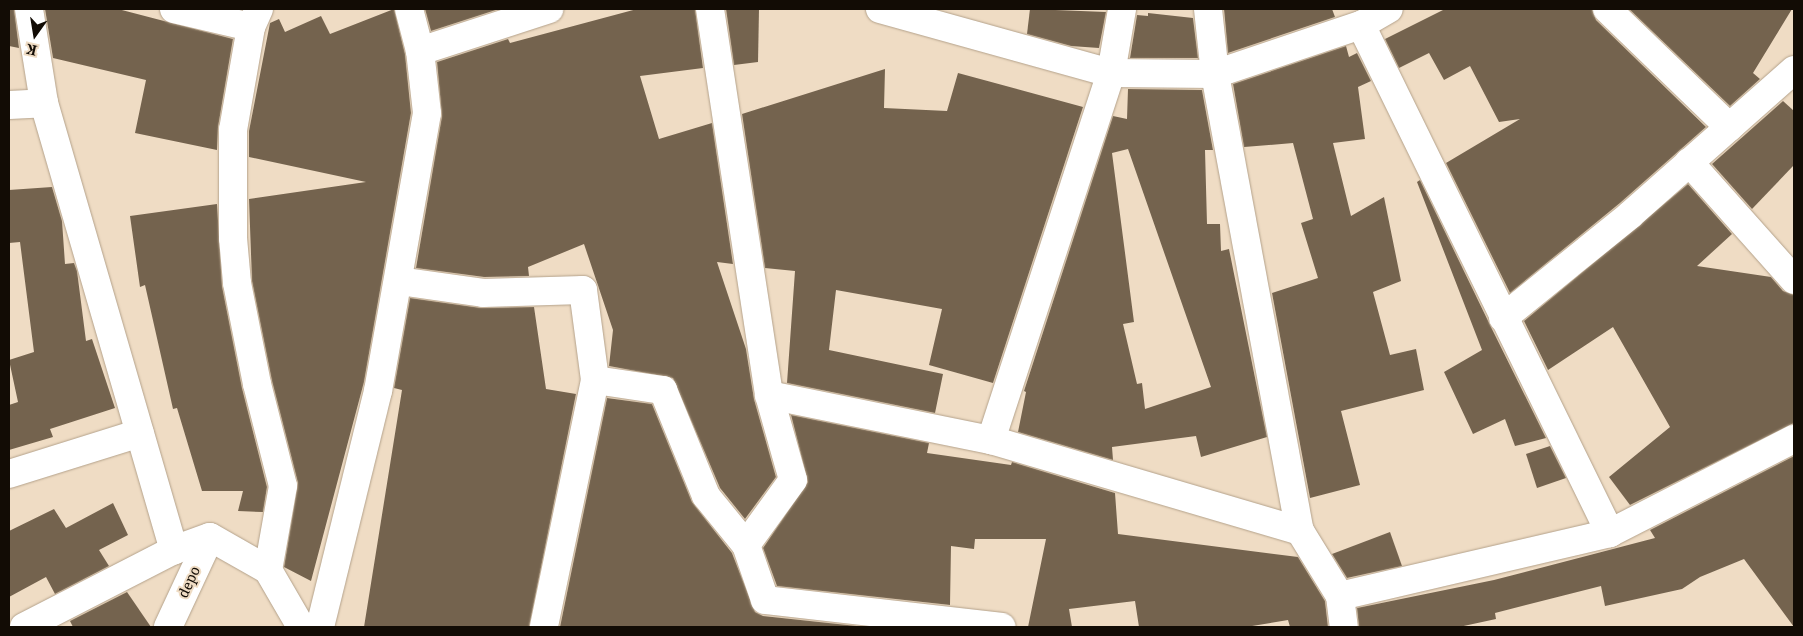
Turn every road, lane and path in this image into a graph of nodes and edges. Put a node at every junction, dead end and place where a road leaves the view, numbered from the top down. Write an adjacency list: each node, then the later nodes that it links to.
1 (28, 9): 17 (street)
2 (174, 9): 11 (street)
3 (409, 9): 13 (street)
4 (549, 9): 13 (street)
5 (710, 9): 25 (street)
6 (880, 9): 15 (street)
7 (1122, 9): 15 (street)
8 (1208, 9): 16 (street)
9 (1389, 9): 12 (street)
10 (1607, 9): 19 (street)
11 (255, 18): 35 (street)
12 (1361, 25): 16 (street); 23 (street)
13 (420, 51): 22 (street)
14 (1794, 70): 19 (street)
15 (1111, 74): 16 (street); 28 (street)
16 (1215, 74): 30 (street)
17 (44, 103): 18 (street); 26 (street)
18 (9, 105)
19 (1729, 126): 20 (street)
20 (1689, 162): 21 (street); 23 (street)
21 (1794, 280)
22 (400, 282): 24 (street); 40 (street)
23 (1503, 318): 31 (street)
24 (595, 380): 33 (street); 41 (street)
25 (769, 395): 28 (street); 33 (street)
26 (140, 433): 29 (street); 34 (street)
27 (1794, 439): 31 (street)
28 (991, 440): 30 (street)
29 (9, 474)
30 (1300, 531): 36 (street)
31 (1610, 533): 36 (street)
32 (210, 537): 34 (street); 35 (street); 38 (street, depo)
33 (746, 545): 42 (street)
34 (174, 550): 37 (street)
35 (268, 570): 39 (street)
36 (1340, 596): 43 (street)
37 (24, 627)
38 (168, 627)
39 (301, 627)
40 (320, 627)
41 (544, 627)
42 (1001, 627)
43 (1344, 627)

